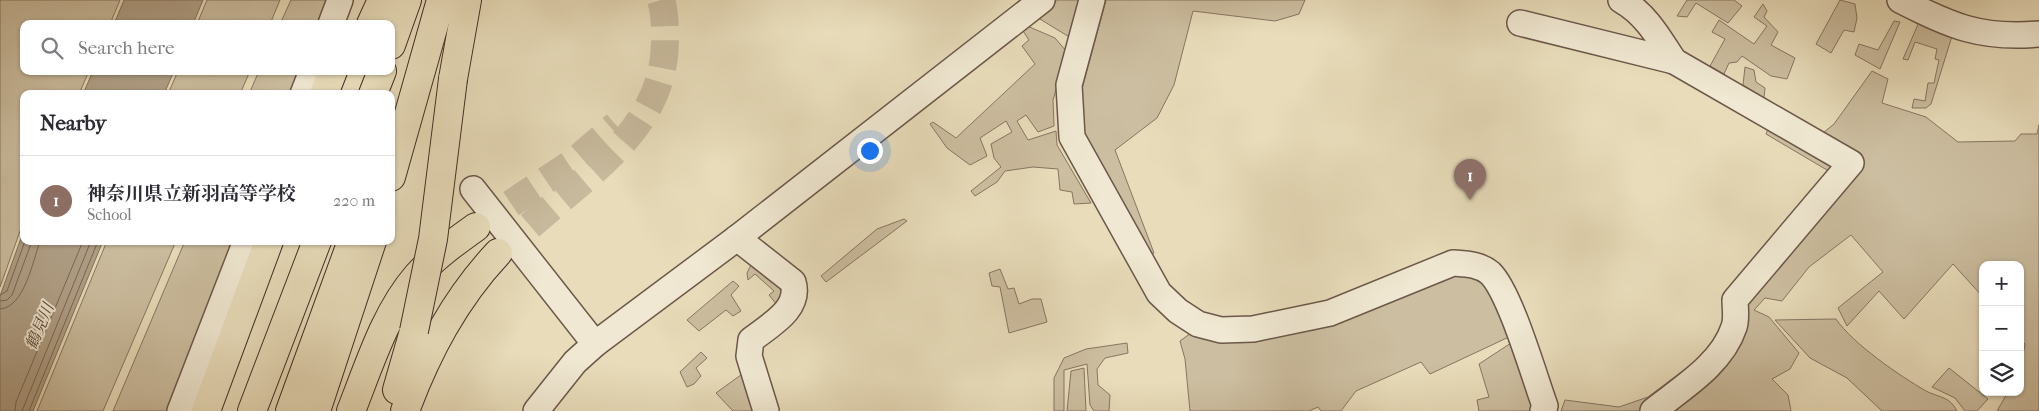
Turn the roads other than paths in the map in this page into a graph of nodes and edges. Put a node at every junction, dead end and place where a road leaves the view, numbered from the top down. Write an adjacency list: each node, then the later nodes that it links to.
1 (340, 0): 12 (street)
2 (362, 0): 13 (highway)
3 (382, 0): 14 (highway)
4 (407, 0): 17 (highway)
5 (426, 0): 17 (highway)
6 (441, 0): 28 (highway)
7 (467, 0): 48 (highway, bridge)
8 (1042, 0): 31 (street)
9 (1092, 0): 40 (street)
10 (1621, 0): 18 (street)
11 (1900, 0): 16 (street)
12 (332, 20)
13 (354, 20)
14 (373, 20)
15 (1520, 23): 18 (street)
16 (2039, 34)
17 (400, 54): 27 (highway)
18 (1674, 61): 52 (street)
19 (310, 75): 23 (street)
20 (331, 75): 24 (highway)
21 (351, 75): 25 (highway)
22 (380, 75): 26 (highway)
23 (305, 90)
24 (326, 90)
25 (346, 90)
26 (375, 90)
27 (395, 90)
28 (395, 163)
29 (473, 189): 39 (street)
30 (476, 227): 47 (highway)
31 (737, 238): 39 (street); 51 (street)
32 (244, 245): 41 (street)
33 (268, 245): 42 (highway)
34 (288, 245): 43 (highway)
35 (315, 245): 44 (highway)
36 (351, 245): 45 (highway)
37 (371, 245): 46 (highway)
38 (498, 253): 49 (highway)
39 (595, 344): 50 (street)
40 (1549, 409)
41 (180, 411)
42 (206, 411)
43 (226, 411)
44 (252, 411)
45 (290, 411)
46 (316, 411)
47 (351, 411)
48 (389, 411)
49 (405, 411)
50 (536, 411)
51 (766, 411)
52 (1653, 411)

